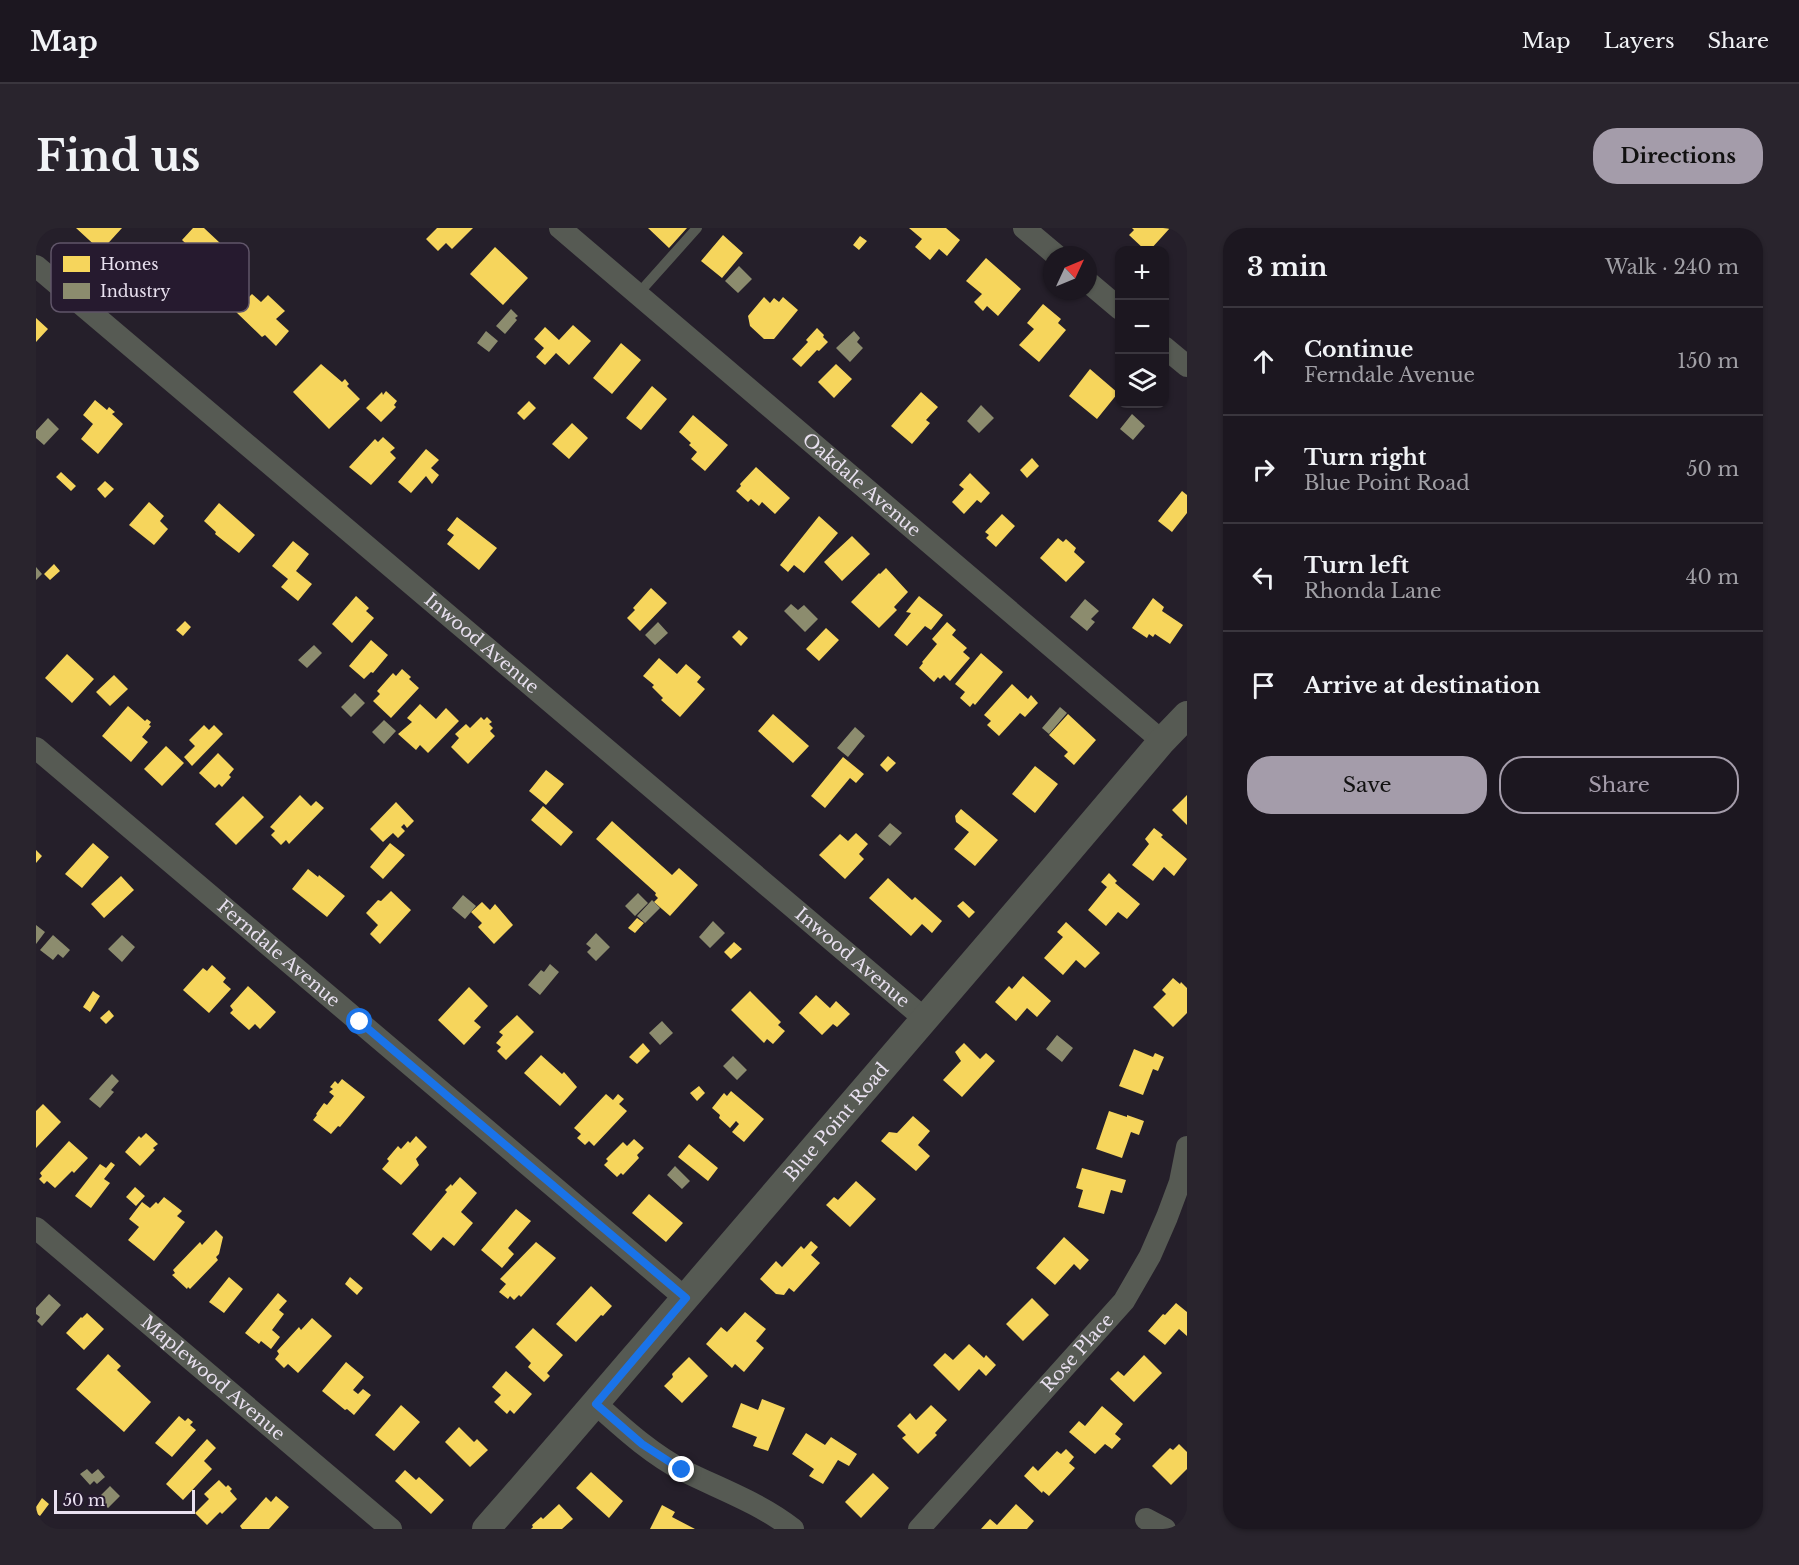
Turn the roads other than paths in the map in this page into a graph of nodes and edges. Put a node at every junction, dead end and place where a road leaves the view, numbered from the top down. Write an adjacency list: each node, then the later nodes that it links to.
1 (560, 228): 8 (street, Oakdale Avenue)
2 (697, 228): 8 (lane)
3 (1024, 228): 4 (street)
4 (1045, 246)
5 (36, 266): 6 (street, Inwood Avenue)
6 (51, 279)
7 (1097, 290): 9 (street)
8 (638, 294): 14 (street, Oakdale Avenue)
9 (1115, 306)
10 (90, 312): 16 (street, Inwood Avenue)
11 (1169, 351): 12 (street)
12 (1187, 366)
13 (1187, 715): 14 (street, Blue Point Road)
14 (1162, 741): 16 (street, Blue Point Road)
15 (36, 748): 20 (street, Ferndale Avenue)
16 (926, 1020): 20 (street, Blue Point Road)
17 (1187, 1147): 18 (street, Rose Place)
18 (1183, 1184): 25 (street, Rose Place)
19 (36, 1228): 22 (street, Maplewood Avenue)
20 (686, 1298): 21 (street, Blue Point Road)
21 (596, 1404): 23 (street, Blue Point Road); 24 (street)
22 (391, 1529)
23 (486, 1529)
24 (793, 1529)
25 (920, 1529)

